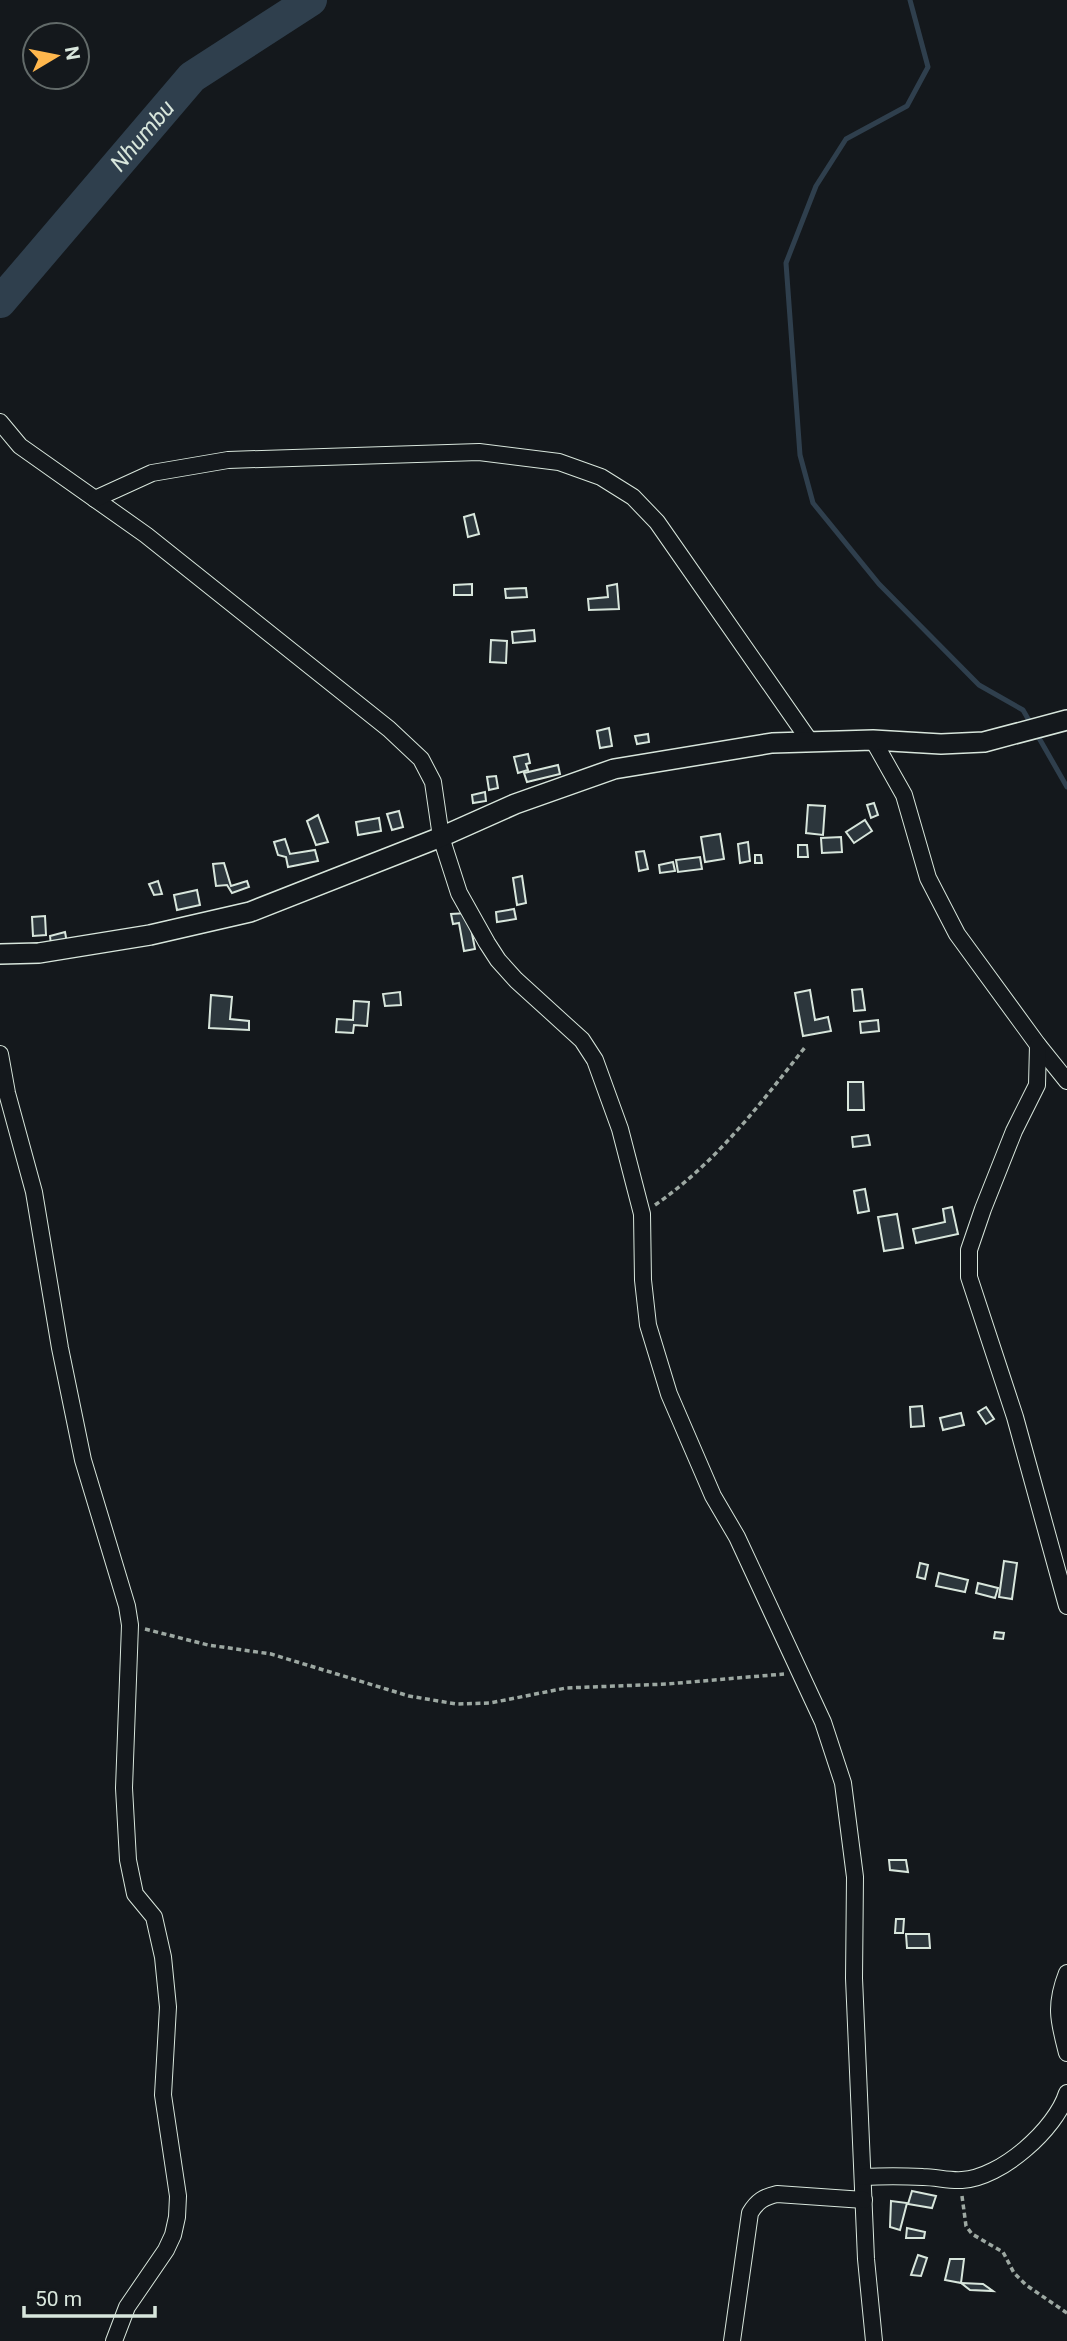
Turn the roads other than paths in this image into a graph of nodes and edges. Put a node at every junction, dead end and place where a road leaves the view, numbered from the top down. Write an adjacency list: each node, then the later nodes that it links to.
1 (0, 422): 2 (street)
2 (94, 499): 4 (street); 6 (street)
3 (1067, 720): 5 (street)
4 (809, 740): 5 (street); 6 (street)
5 (873, 740): 8 (street)
6 (441, 836): 7 (street); 15 (street)
7 (0, 954)
8 (1038, 1045): 10 (street); 11 (street)
9 (0, 1054): 17 (street)
10 (1067, 1081)
11 (1067, 1606)
12 (1067, 1973): 13 (street)
13 (1067, 2053)
14 (1067, 2093): 15 (street)
15 (863, 2177): 16 (street)
16 (864, 2200): 18 (street); 19 (street)
17 (114, 2341)
18 (732, 2341)
19 (874, 2341)

